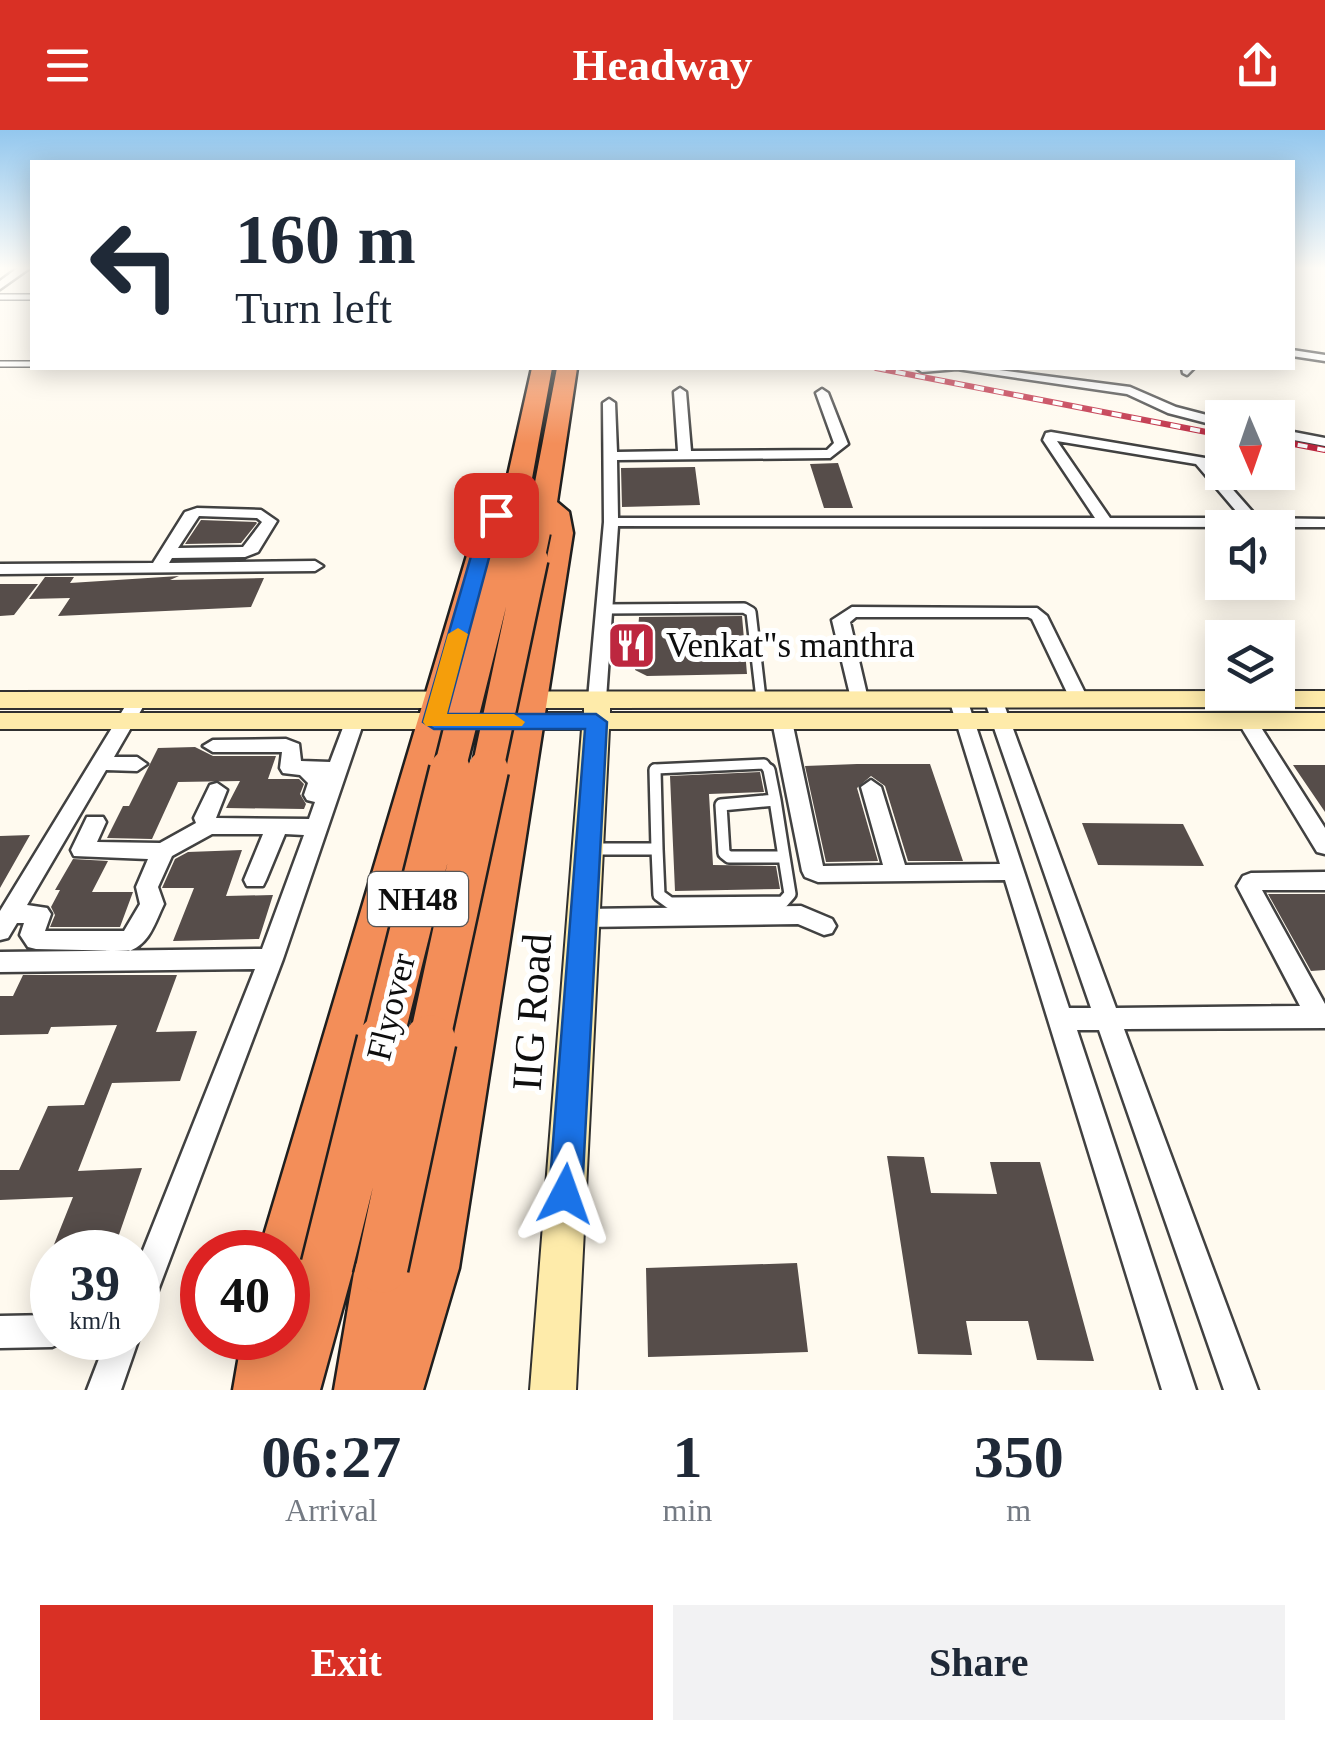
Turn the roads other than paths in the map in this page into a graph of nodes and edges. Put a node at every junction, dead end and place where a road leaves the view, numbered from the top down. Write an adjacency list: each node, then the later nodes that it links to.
1 (1295, 353): 2 (street)
2 (1325, 358)
3 (0, 364): 4 (lane)
4 (30, 364)
5 (542, 370): 17 (highway, NH48)
6 (567, 370): 17 (highway, NH48)
7 (977, 370): 11 (street)
8 (680, 392): 15 (street)
9 (822, 393): 15 (street)
10 (610, 403): 14 (street)
11 (1205, 418)
12 (1295, 435): 13 (street)
13 (1322, 438)
14 (610, 456): 15 (street); 18 (street)
15 (685, 456)
16 (1242, 510): 19 (street)
17 (526, 519): 33 (highway); 34 (highway); 75 (highway, Flyover / NH48, bridge); 84 (highway, Flyover / NH48, bridge)
18 (611, 522): 19 (street); 26 (street)
19 (1106, 523): 20 (street)
20 (1205, 524)
21 (1295, 524): 22 (street)
22 (1325, 524)
23 (162, 560): 23 (street); 24 (street); 25 (street)
24 (316, 566)
25 (0, 569)
26 (604, 609): 31 (lane); 35 (street)
27 (859, 699): 28 (street); 31 (main road); 36 (main road)
28 (1079, 699): 29 (main road); 37 (main road)
29 (1325, 699)
30 (0, 700): 32 (main road)
31 (762, 700): 35 (main road)
32 (131, 710): 33 (main road); 38 (main road); 39 (main road); 44 (street)
33 (437, 710): 34 (main road); 39 (main road); 73 (highway)
34 (529, 710): 35 (main road); 85 (highway)
35 (596, 710): 40 (main road); 57 (main road, IIG Road)
36 (962, 710): 37 (main road); 40 (main road); 61 (street)
37 (997, 710): 41 (main road); 71 (street)
38 (0, 722)
39 (354, 722): 47 (street)
40 (782, 722): 62 (street)
41 (1248, 722): 42 (main road); 56 (street)
42 (1325, 722)
43 (213, 746): 46 (street)
44 (102, 764): 45 (street); 66 (street)
45 (137, 764)
46 (307, 769): 47 (street); 50 (street)
47 (338, 769): 55 (street)
48 (871, 787): 62 (street)
49 (217, 790): 53 (street)
50 (314, 796)
51 (775, 800): 58 (lane); 60 (lane); 60 (lane)
52 (94, 822): 59 (street)
53 (208, 826): 54 (street); 59 (street)
54 (277, 826): 55 (street); 64 (street)
55 (318, 827): 68 (street)
56 (1325, 846)
57 (589, 849): 58 (lane); 65 (main road, IIG Road)
58 (657, 849): 60 (lane)
59 (164, 851): 66 (street)
60 (784, 857)
61 (1014, 872): 62 (street); 72 (street)
62 (896, 873)
63 (1324, 878): 70 (street)
64 (255, 880)
65 (583, 918): 67 (street); 86 (main road, IIG Road)
66 (5, 922)
67 (824, 926)
68 (271, 959): 69 (street); 74 (street)
69 (0, 962)
70 (1322, 1017): 71 (street)
71 (1108, 1018): 72 (street); 88 (street)
72 (1060, 1019): 87 (street)
73 (310, 1242)
74 (160, 1244)
75 (310, 1246)
76 (30, 1331): 77 (street)
77 (0, 1332)
78 (116, 1360): 81 (street)
79 (267, 1360): 82 (highway)
80 (294, 1360): 83 (highway, Flyover / NH48)
81 (104, 1390)
82 (262, 1390)
83 (291, 1390)
84 (363, 1390)
85 (394, 1390)
86 (552, 1390)
87 (1178, 1390)
88 (1241, 1390)

